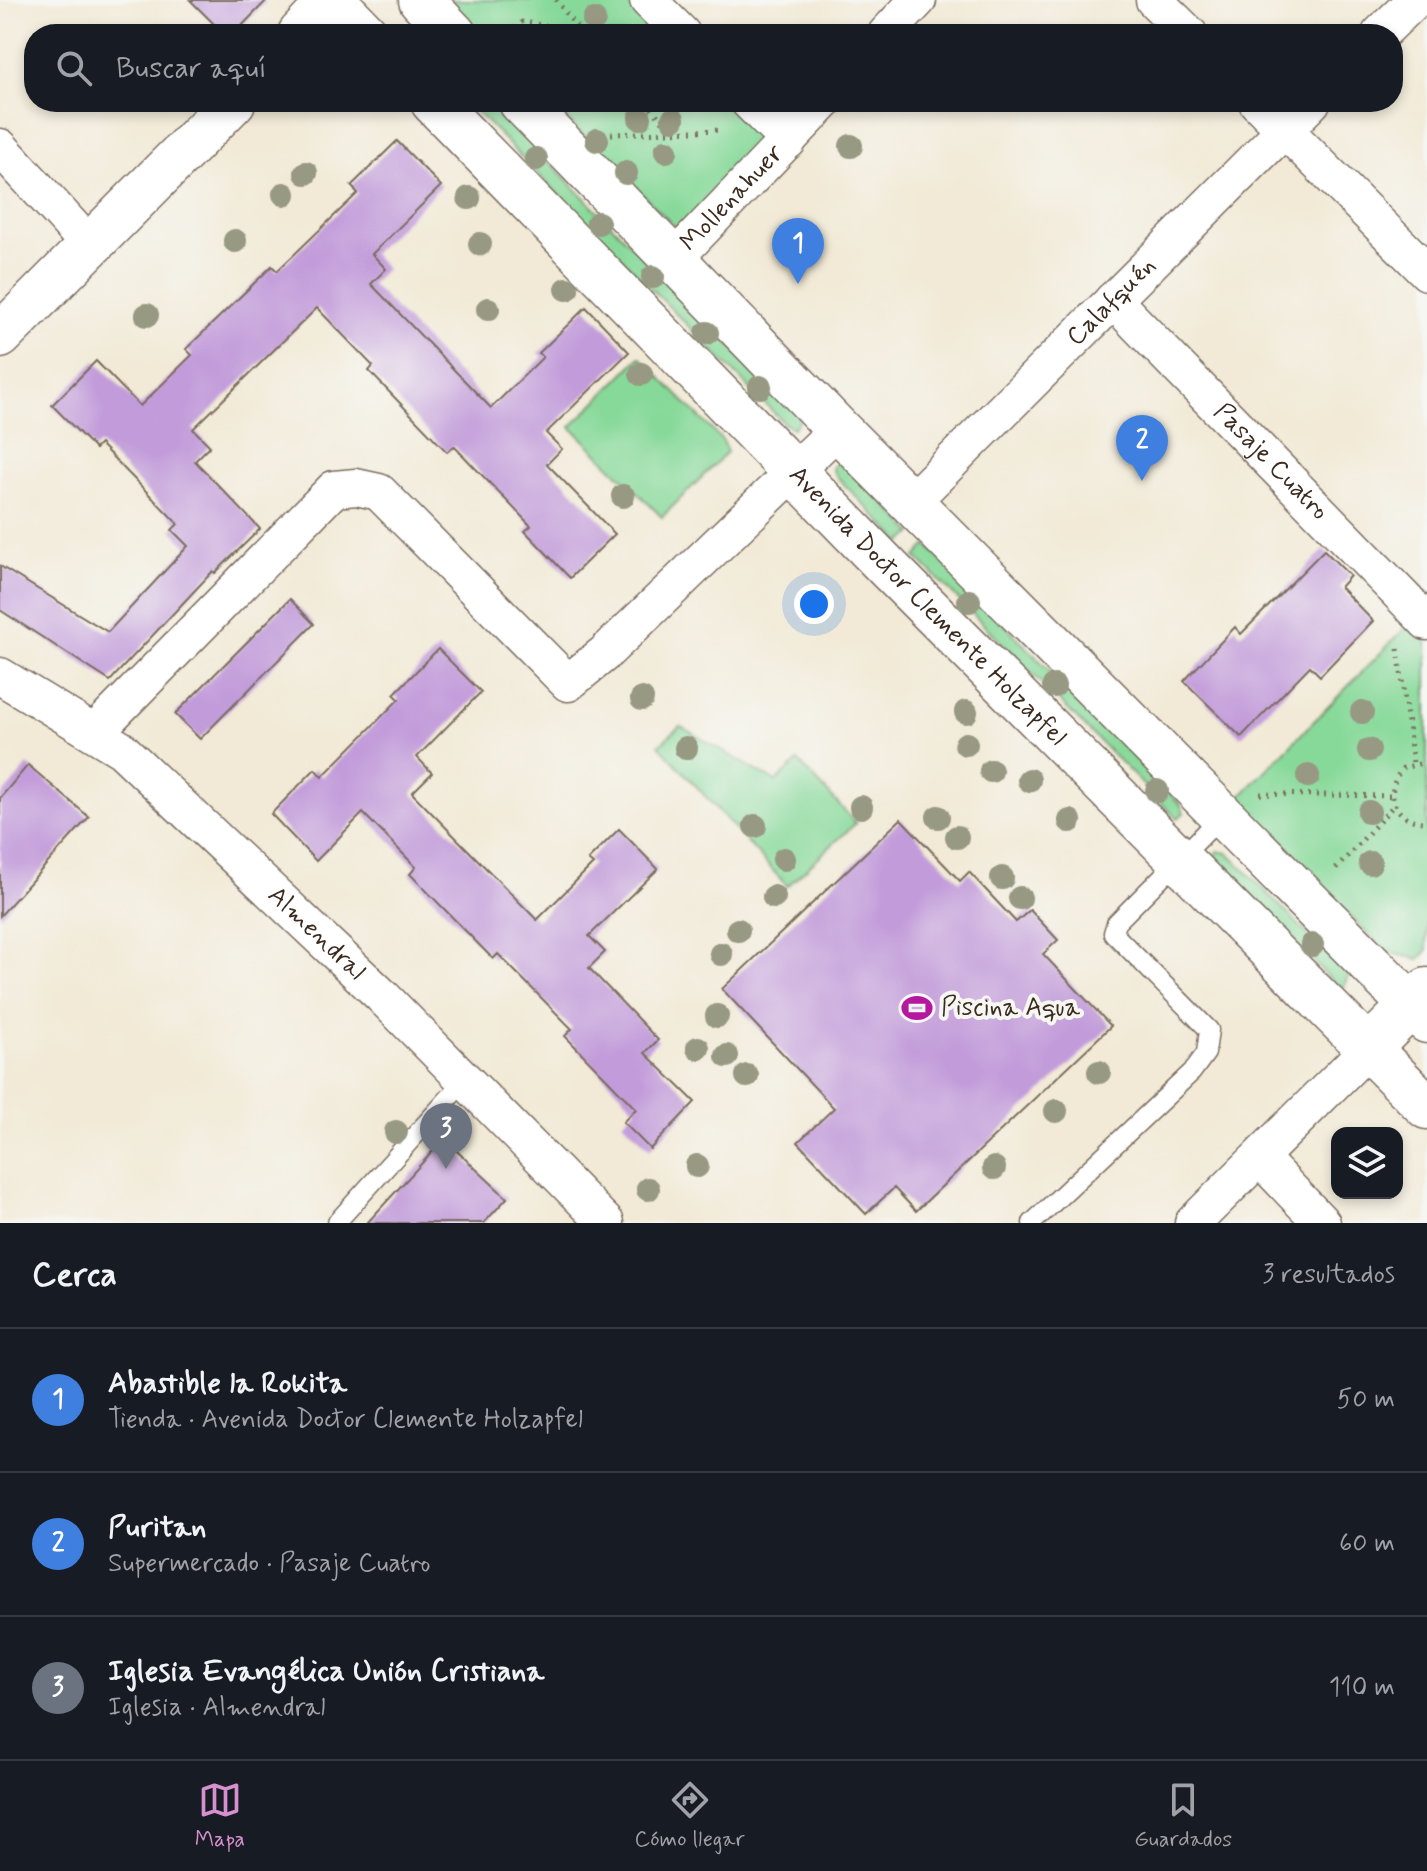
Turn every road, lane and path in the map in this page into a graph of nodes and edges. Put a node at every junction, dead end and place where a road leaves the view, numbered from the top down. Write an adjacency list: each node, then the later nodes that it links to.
1 (333, 0): 8 (main road); 9 (main road)
2 (421, 0): 10 (main road)
3 (556, 0): 11 (path)
4 (648, 0): 12 (street)
5 (918, 0): 13 (street)
6 (1154, 0): 14 (street)
7 (1415, 0): 15 (street)
8 (310, 24)
9 (356, 24)
10 (444, 24)
11 (574, 24)
12 (672, 24)
13 (895, 24)
14 (1179, 24)
15 (1390, 24)
16 (223, 112): 29 (main road)
17 (443, 112): 35 (main road, Avenida Doctor Clemente Holzapfel)
18 (531, 112): 30 (main road)
19 (655, 112): 25 (path)
20 (759, 112): 27 (street)
21 (815, 112): 27 (street, Mollenahuer)
22 (1267, 112): 24 (street)
23 (1302, 112): 24 (street, Calafquén)
24 (1285, 129): 31 (street); 32 (street, Calafquén)
25 (672, 132): 26 (path); 27 (path)
26 (602, 135)
27 (788, 141): 30 (street, Mollenahuer)
28 (0, 147): 29 (street)
29 (90, 246): 33 (main road)
30 (674, 259): 34 (main road)
31 (1427, 272)
32 (1113, 300): 36 (street, Calafquén); 37 (street, Pasaje Cuatro)
33 (0, 336)
34 (838, 429): 35 (street); 36 (main road)
35 (794, 471): 40 (street); 47 (main road, Avenida Doctor Clemente Holzapfel)
36 (912, 501): 44 (main road)
37 (1427, 622)
38 (1398, 649): 42 (path)
39 (0, 676): 40 (street, Almendral)
40 (96, 731): 51 (street, Almendral)
41 (1427, 762): 42 (path)
42 (1413, 763): 43 (path)
43 (1391, 796): 44 (path); 45 (path)
44 (1238, 804): 47 (lane); 49 (main road)
45 (1394, 805): 46 (path); 48 (path)
46 (1427, 822)
47 (1180, 858): 50 (main road, Avenida Doctor Clemente Holzapfel); 56 (lane)
48 (1330, 876)
49 (1422, 1005): 50 (main road)
50 (1369, 1048): 52 (main road, Avenida Doctor Clemente Holzapfel); 53 (street)
51 (465, 1080): 54 (lane); 55 (street, Almendral)
52 (1427, 1107)
53 (1260, 1158): 57 (street); 58 (street)
54 (336, 1223)
55 (606, 1223)
56 (1032, 1223)
57 (1193, 1223)
58 (1322, 1223)

